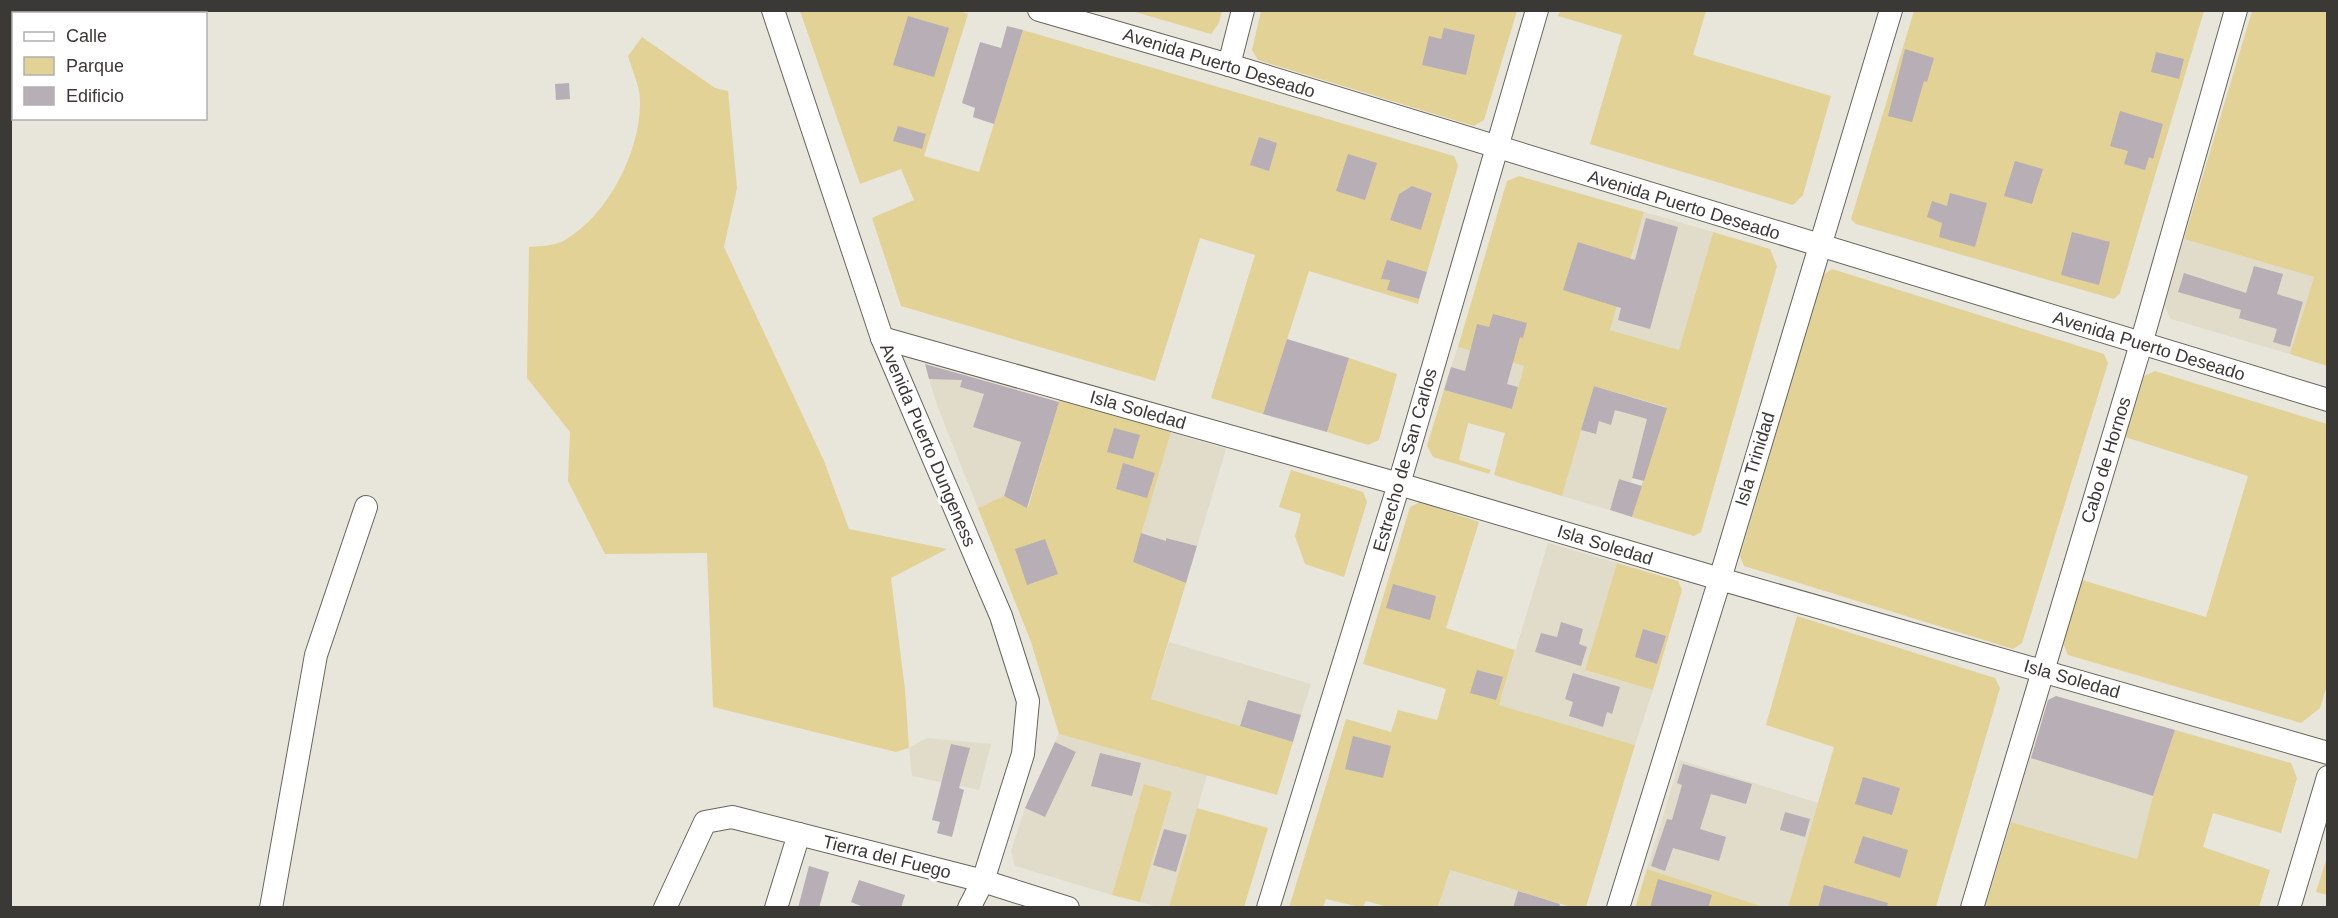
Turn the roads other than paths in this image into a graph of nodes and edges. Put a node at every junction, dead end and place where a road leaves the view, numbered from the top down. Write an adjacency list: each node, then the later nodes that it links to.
1 (773, 10): 10 (street, Avenida Puerto Dungeness)
2 (1040, 10): 7 (street, Avenida Puerto Deseado)
3 (1243, 10): 7 (street)
4 (1537, 10): 8 (street, Estrecho de San Carlos)
5 (1891, 10): 9 (street, Isla Trinidad)
6 (2236, 10): 11 (street, Cabo de Hornos)
7 (1229, 65): 8 (street, Avenida Puerto Deseado)
8 (1496, 148): 9 (street, Avenida Puerto Deseado); 13 (street, Estrecho de San Carlos)
9 (1819, 246): 11 (street, Avenida Puerto Deseado); 15 (street, Isla Trinidad)
10 (882, 338): 13 (street, Isla Soledad); 20 (street, Avenida Puerto Dungeness)
11 (2141, 344): 12 (street, Avenida Puerto Deseado); 16 (street, Cabo de Hornos)
12 (2328, 400)
13 (1399, 484): 15 (street, Isla Soledad); 26 (street, Estrecho de San Carlos)
14 (366, 507): 21 (street)
15 (1720, 579): 16 (street, Isla Soledad); 27 (street, Isla Trinidad)
16 (2042, 670): 17 (street, Isla Soledad); 28 (street, Cabo de Hornos)
17 (2328, 753)
18 (2328, 777): 29 (street)
19 (799, 834): 20 (street, Tierra del Fuego); 22 (street, Tierra del Fuego); 23 (street)
20 (983, 881): 24 (street, Avenida Puerto Dungeness); 25 (street, Tierra del Fuego)
21 (271, 908)
22 (665, 908)
23 (776, 908)
24 (969, 908)
25 (1068, 908)
26 (1268, 908)
27 (1618, 908)
28 (1972, 908)
29 (2289, 908)

